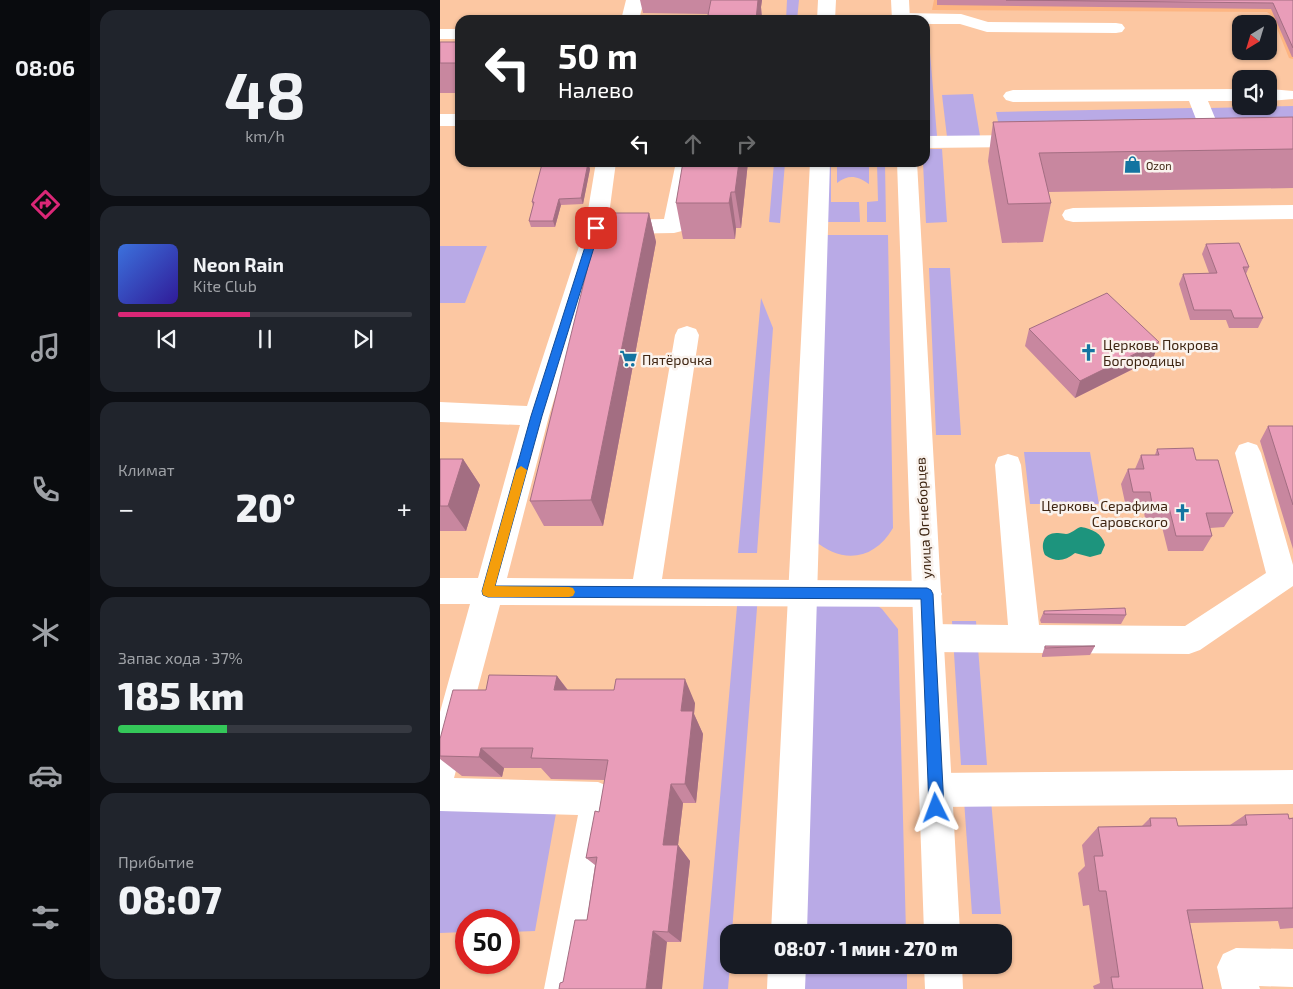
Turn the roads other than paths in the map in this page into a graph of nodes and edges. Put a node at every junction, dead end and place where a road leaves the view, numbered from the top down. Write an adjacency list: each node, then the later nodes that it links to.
1 (635, 0): 4 (main road)
2 (826, 0): 5 (main road)
3 (900, 0): 6 (main road)
4 (631, 15)
5 (826, 15)
6 (901, 15)
7 (930, 19): 8 (main road)
8 (1116, 28)
9 (441, 34): 10 (main road)
10 (455, 34)
11 (1196, 95): 12 (main road); 13 (main road); 14 (main road)
12 (1232, 95)
13 (1013, 96)
14 (1214, 137)
15 (1049, 140): 16 (main road)
16 (930, 142)
17 (605, 167): 23 (main road)
18 (685, 167): 23 (main road)
19 (820, 167): 32 (main road)
20 (908, 167): 33 (main road, улица Огнеборцев)
21 (1293, 212): 22 (main road)
22 (1073, 215)
23 (596, 228): 26 (main road)
24 (687, 335): 31 (main road)
25 (440, 412): 26 (main road)
26 (536, 416): 30 (main road)
27 (1248, 453): 35 (main road)
28 (1008, 464): 35 (main road)
29 (440, 591): 30 (main road)
30 (488, 591): 31 (main road); 36 (main road)
31 (646, 593): 32 (main road)
32 (802, 593): 33 (main road); 41 (main road)
33 (927, 594): 34 (main road, улица Огнеборцев)
34 (929, 638): 35 (main road); 39 (main road, улица Огнеборцев)
35 (1024, 639)
36 (446, 724): 37 (main road)
37 (440, 771)
38 (1293, 788): 39 (main road)
39 (936, 790): 42 (main road, улица Огнеборцев)
40 (440, 794): 46 (main road)
41 (789, 924)
42 (942, 924)
43 (1293, 968): 49 (main road)
44 (787, 974): 47 (main road)
45 (943, 974): 48 (main road)
46 (563, 989)
47 (786, 989)
48 (944, 989)
49 (1241, 989)

